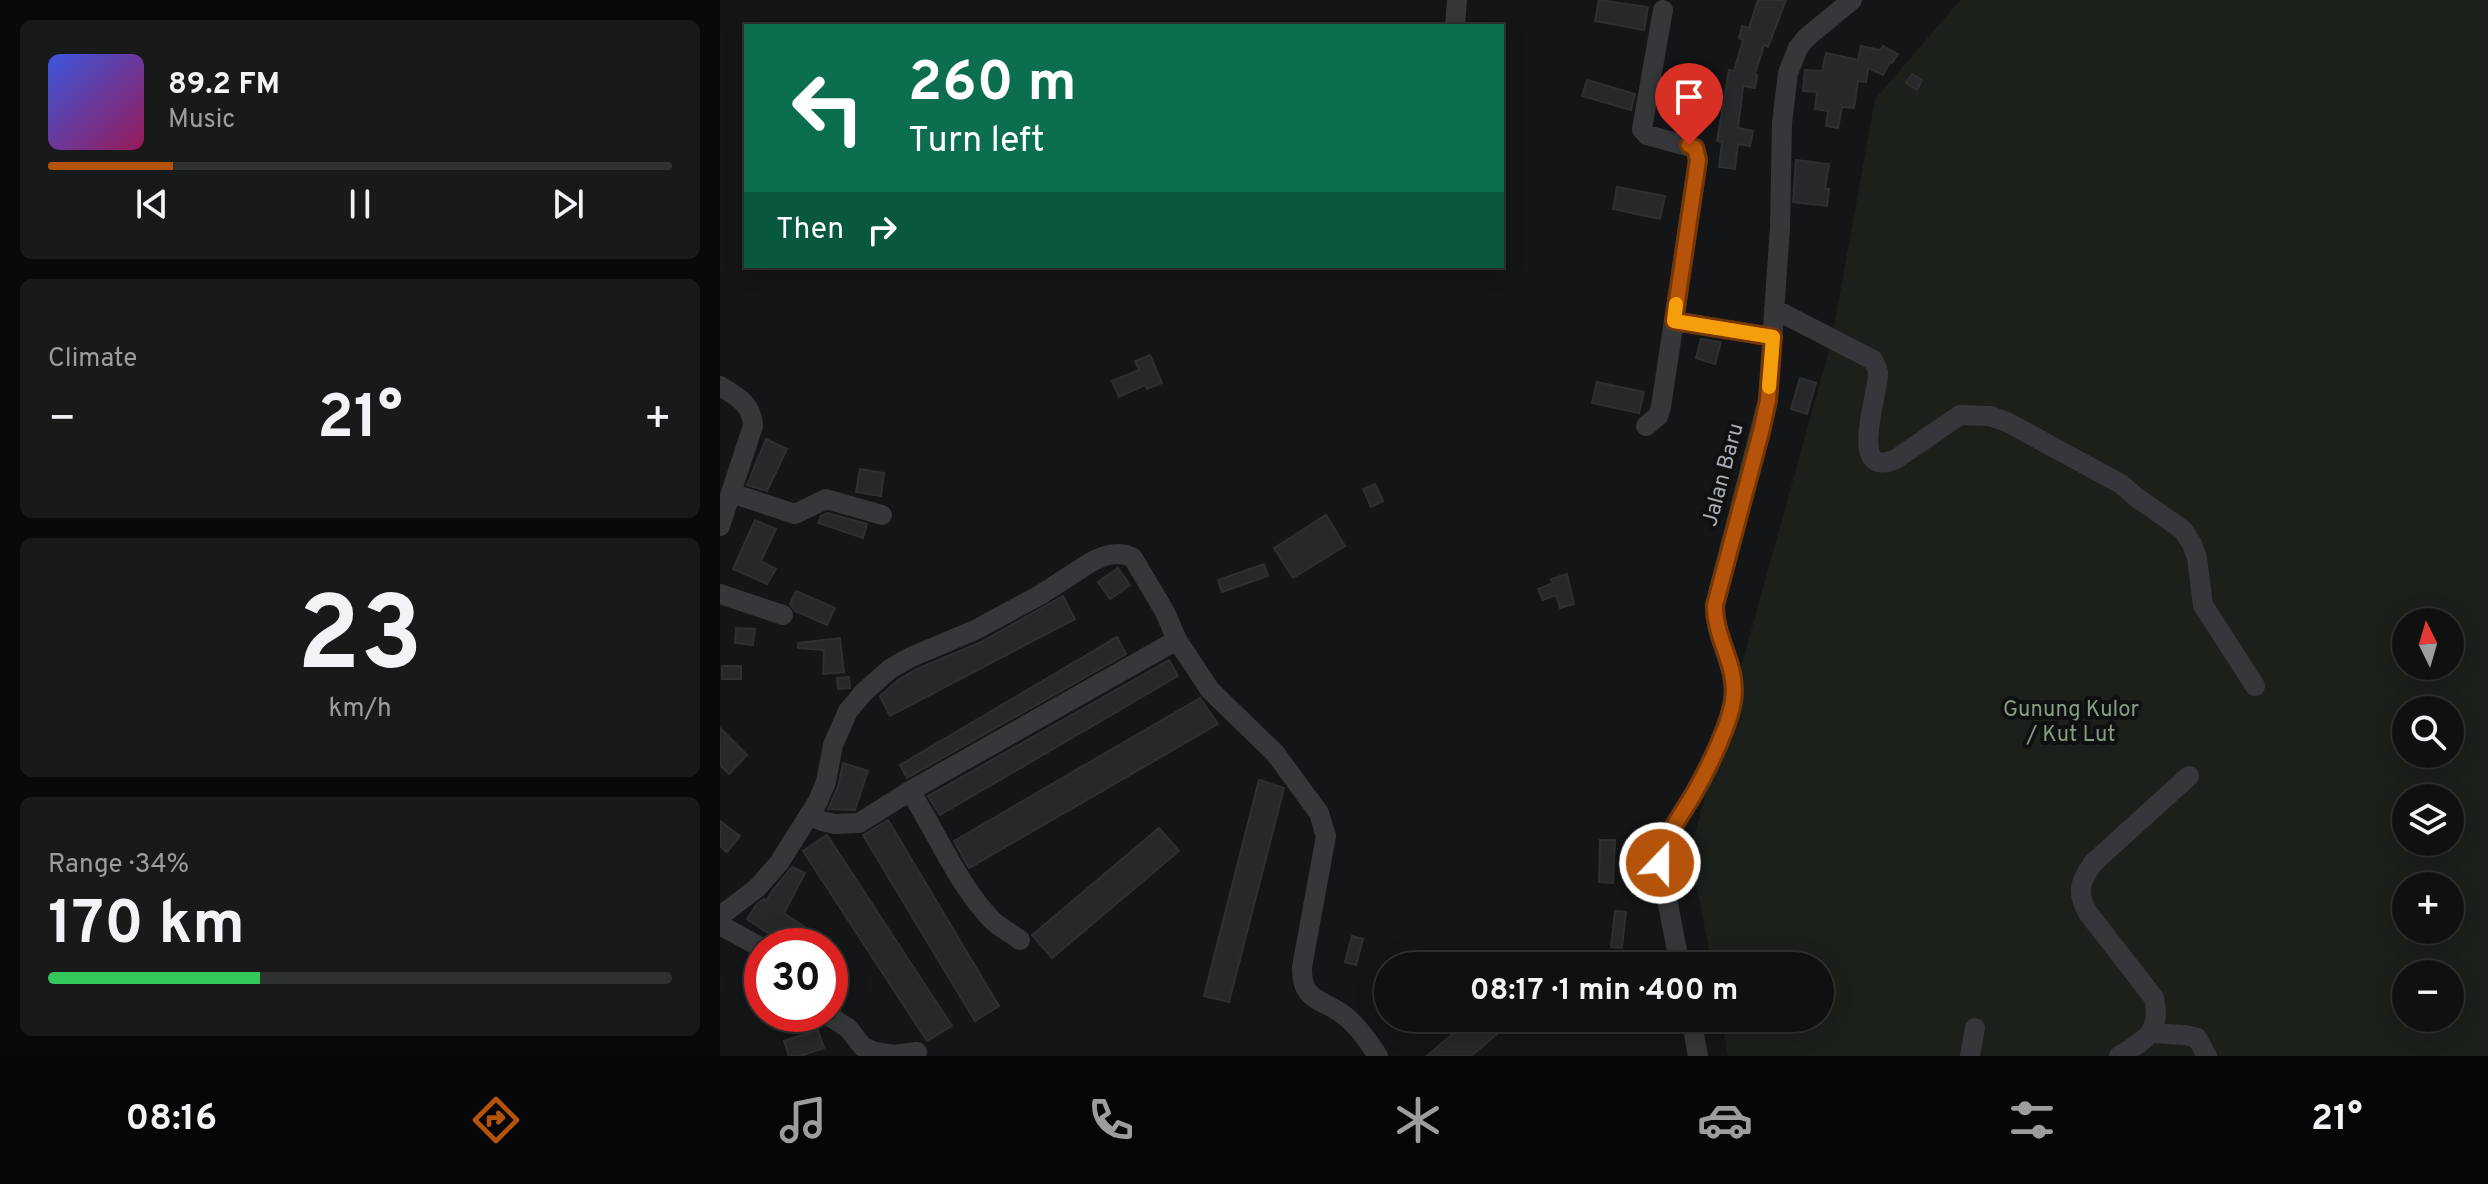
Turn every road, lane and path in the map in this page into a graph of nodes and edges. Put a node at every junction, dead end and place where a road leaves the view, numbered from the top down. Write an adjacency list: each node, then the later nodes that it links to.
1 (1457, 0): 4 (street)
2 (1848, 1): 5 (street, Jalan Baru)
3 (1663, 10): 6 (street)
4 (1455, 24)
5 (1774, 309): 7 (street, Jalan Baru); 16 (street)
6 (1674, 321): 7 (street); 9 (street)
7 (1773, 337): 24 (street, Jalan Baru)
8 (720, 386): 10 (street)
9 (1646, 426)
10 (731, 493): 11 (street); 12 (street)
11 (882, 515)
12 (720, 526)
13 (720, 594): 14 (street)
14 (783, 615)
15 (1177, 640): 18 (street); 19 (street); 30 (street)
16 (2255, 686)
17 (2189, 776): 28 (street)
18 (910, 791): 19 (street); 23 (street)
19 (809, 815): 20 (street)
20 (720, 916)
21 (720, 925): 22 (street)
22 (744, 938)
23 (1020, 940)
24 (1677, 952)
25 (848, 1028): 29 (street)
26 (1975, 1028): 32 (street)
27 (1694, 1032): 31 (street)
28 (2151, 1033): 33 (street); 34 (street)
29 (917, 1052)
30 (1378, 1056)
31 (1698, 1056)
32 (1970, 1056)
33 (2119, 1056)
34 (2207, 1056)

